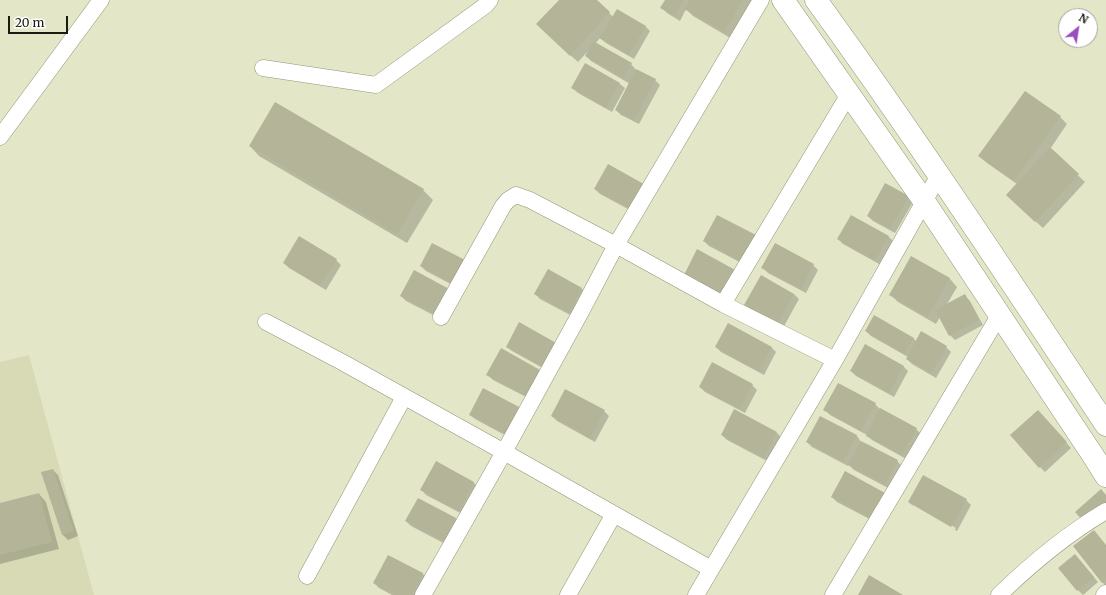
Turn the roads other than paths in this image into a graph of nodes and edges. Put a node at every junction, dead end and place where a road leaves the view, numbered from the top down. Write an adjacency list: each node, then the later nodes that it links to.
1 (102, 0): 8 (street)
2 (490, 0): 6 (street)
3 (761, 0): 11 (street)
4 (783, 0): 7 (main road)
5 (816, 0): 9 (main road)
6 (263, 68)
7 (849, 94): 10 (main road); 12 (street)
8 (0, 137)
9 (939, 175): 10 (street); 18 (main road)
10 (924, 201): 13 (main road); 16 (street)
11 (616, 245): 12 (street); 14 (street); 19 (street)
12 (723, 304): 16 (street)
13 (1000, 314): 20 (main road); 28 (street)
14 (441, 317)
15 (266, 322): 17 (street)
16 (835, 360): 23 (street)
17 (404, 397): 19 (street); 24 (street)
18 (1106, 425)
19 (504, 452): 22 (street); 25 (street)
20 (1106, 476)
21 (1106, 511): 29 (street)
22 (614, 514): 23 (street); 26 (street)
23 (711, 569): 27 (street)
24 (307, 576)
25 (423, 595)
26 (568, 595)
27 (696, 595)
28 (833, 595)
29 (998, 595)

